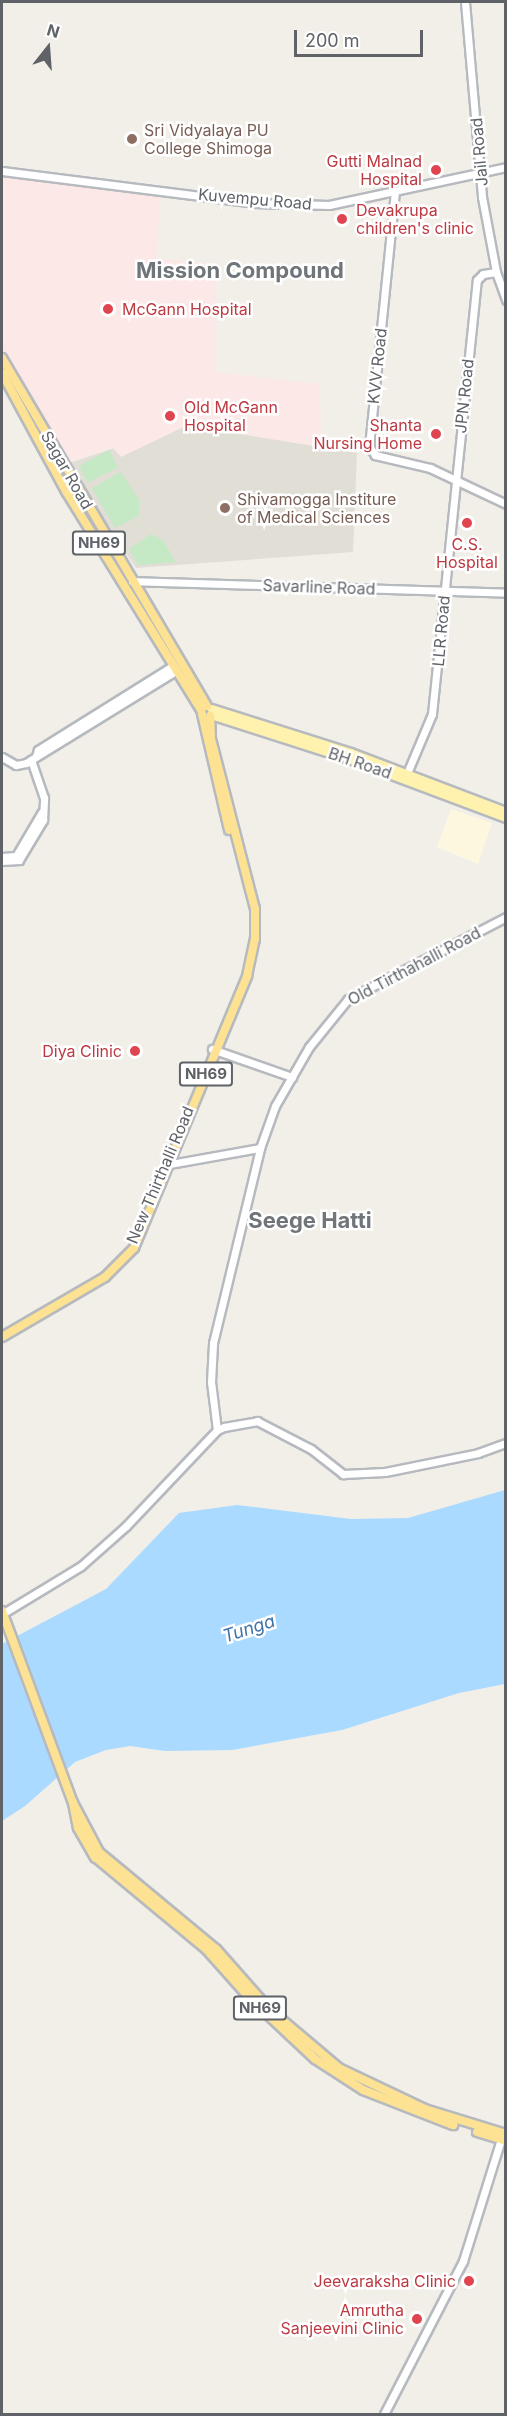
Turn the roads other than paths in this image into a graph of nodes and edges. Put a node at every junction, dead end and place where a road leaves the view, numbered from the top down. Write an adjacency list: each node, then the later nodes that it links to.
1 (465, 2): 3 (main road, Jail Road)
2 (506, 166): 3 (main road, Kuvempu Road)
3 (482, 170): 5 (main road, Kuvempu Road); 6 (main road, Jail Road)
4 (2, 171): 5 (main road, Kuvempu Road)
5 (395, 191): 10 (main road, KVV Road)
6 (496, 272): 7 (main road, Jail Road); 10 (main road, JPN Road)
7 (506, 300)
8 (2, 358): 12 (highway, Sagar Road / NH69)
9 (2, 373): 15 (highway, Sagar Road / NH69)
10 (455, 477): 11 (main road); 13 (main road, LLR Road)
11 (506, 504)
12 (132, 581): 13 (main road, Savarline Road); 16 (highway, Sagar Road / NH69)
13 (444, 591): 14 (main road, Savarline Road); 19 (main road, LLR Road)
14 (506, 592)
15 (175, 668): 16 (highway, Sagar Road / NH69); 18 (main road)
16 (207, 712): 19 (main road, BH Road); 24 (highway, New Thirthalli Road / NH69); 24 (highway, NH69)
17 (2, 757): 18 (main road)
18 (34, 758): 22 (main road)
19 (406, 776): 20 (main road, BH Road); 21 (main road, BH Road)
20 (506, 812)
21 (506, 818)
22 (2, 859)
23 (506, 917): 25 (main road, Old Tirthahalli Road)
24 (214, 1049): 25 (main road); 27 (highway, NH69); 28 (highway, New Thirthalli Road / NH69)
25 (292, 1077): 26 (main road, Old Tirthahalli Road)
26 (260, 1148): 27 (main road); 31 (main road, Old Tirthahalli Road)
27 (170, 1164): 28 (highway, NH69)
28 (94, 1281): 29 (highway, New Thirthalli Road / NH69); 30 (highway, NH69)
29 (2, 1331)
30 (2, 1336)
31 (217, 1430): 32 (main road); 33 (main road)
32 (506, 1443)
33 (3, 1615): 34 (highway, NH69)
34 (504, 2136): 35 (main road)
35 (384, 2415)

